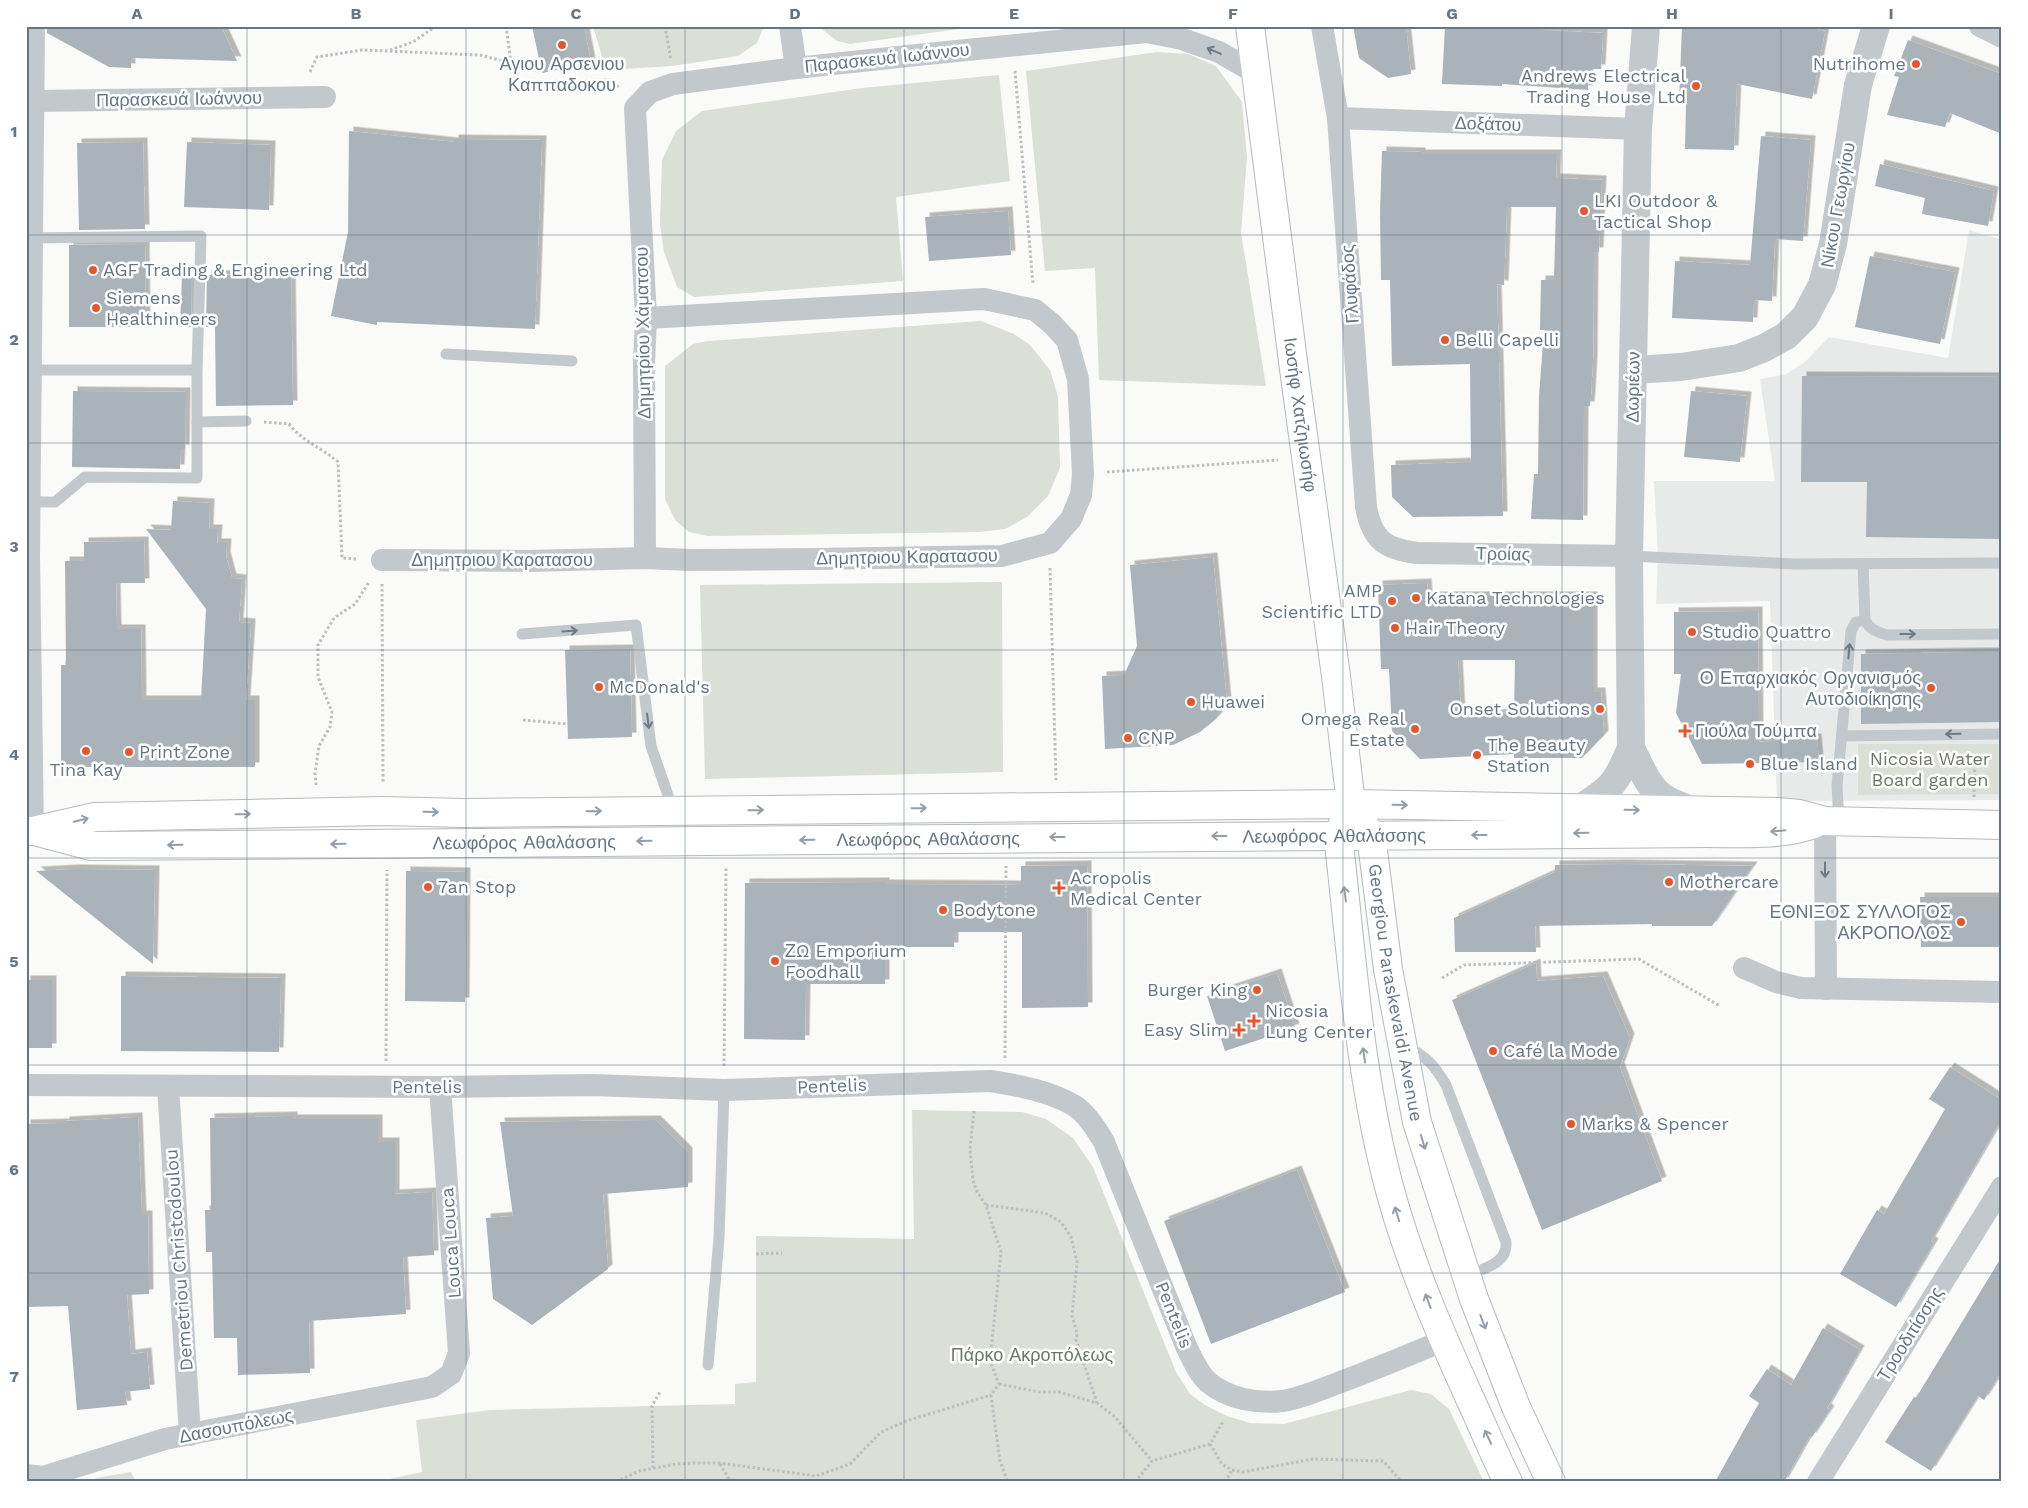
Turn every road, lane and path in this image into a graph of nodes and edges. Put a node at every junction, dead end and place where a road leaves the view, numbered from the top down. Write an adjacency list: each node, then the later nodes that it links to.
1 (34, 26): 21 (street)
2 (436, 26): 14 (path)
3 (506, 26): 15 (path)
4 (665, 26): 18 (path)
5 (790, 26): 16 (street)
6 (1250, 26): 17 (main road, Ιωσήφ Χατζηιωσήφ)
7 (1322, 26): 23 (street, Γλυφάδος)
8 (1646, 26): 24 (street, Δωριέων)
9 (1876, 26): 32 (street, Νίκου Γεωργίου)
10 (1980, 26): 12 (street)
11 (1153, 29): 13 (street, Παρασκευά Ιωάννου); 17 (street, Παρασκευά Ιωάννου, one-way to 11)
12 (2002, 37)
13 (1013, 44): 16 (street, Παρασκευά Ιωάννου); 26 (path)
14 (389, 51): 15 (path); 19 (path)
15 (511, 63): 22 (path)
16 (796, 68): 18 (street, Παρασκευά Ιωάννου)
17 (1256, 74): 36 (main road, Ιωσήφ Χατζηιωσήφ)
18 (673, 84): 22 (street, Παρασκευά Ιωάννου)
19 (299, 97): 20 (street, Παρασκευά Ιωάννου); 21 (street, Παρασκευά Ιωάννου)
20 (325, 97)
21 (34, 101): 25 (street)
22 (634, 108): 27 (street, Δημητρίου Χάματσου)
23 (1338, 118): 24 (street, Δοξάτου); 39 (street, Γλυφάδος)
24 (1638, 129): 32 (street, Δωριέων)
25 (32, 238): 30 (street); 31 (lane)
26 (1035, 310): 27 (street); 40 (street)
27 (646, 318): 43 (street, Δημητρίου Χάματσου)
28 (446, 354): 29 (lane)
29 (572, 361)
30 (31, 370): 31 (lane); 38 (street)
31 (197, 370): 34 (lane)
32 (1634, 370): 42 (street, Δωριέων)
33 (246, 421): 34 (lane)
34 (197, 422): 38 (lane)
35 (289, 424): 44 (path)
36 (1306, 458): 37 (path); 56 (main road, Ιωσήφ Χατζηιωσήφ)
37 (1124, 470)
38 (30, 502): 41 (street)
39 (1380, 540): 42 (street, Τροίας)
40 (1050, 543): 43 (street, Δημητριου Καρατασου); 55 (path)
41 (28, 556): 64 (street)
42 (1629, 556): 46 (lane); 54 (street, Δωριέων)
43 (645, 558): 44 (street, Δημητριου Καρατασου)
44 (382, 560): 59 (path); 61 (path)
45 (2002, 563): 46 (lane)
46 (1863, 564): 47 (lane)
47 (1865, 620): 49 (lane, one-way to 49); 53 (lane, one-way to 47)
48 (522, 634): 57 (lane, one-way to 57)
49 (2002, 634)
50 (523, 720): 51 (path)
51 (567, 724)
52 (2002, 734): 53 (lane, one-way to 53)
53 (1842, 736): 62 (lane)
54 (1631, 748): 58 (street); 60 (street)
55 (1056, 782)
56 (1351, 804): 57 (main road, Λεωφόρος Αθαλάσσης, one-way to 56); 58 (main road, Λεωφόρος Αθαλάσσης, one-way to 58); 65 (main road, Georgiou Paraskevaidi Avenue); 66 (main road, Georgiou Paraskevaidi Avenue)
57 (673, 810): 59 (main road, Λεωφόρος Αθαλάσσης, one-way to 57)
58 (1579, 810): 60 (main road, Λεωφόρος Αθαλάσσης, one-way to 60)
59 (383, 811): 61 (main road, Λεωφόρος Αθαλάσσης)
60 (1694, 811): 62 (main road, Λεωφόρος Αθαλάσσης)
61 (318, 812): 64 (main road, Λεωφόρος Αθαλάσσης, one-way to 61)
62 (1832, 821): 63 (main road, Λεωφόρος Αθαλάσσης); 66 (main road, Λεωφόρος Αθαλάσσης, one-way to 66); 72 (street, one-way to 72)
63 (2002, 826)
64 (30, 831): 68 (main road, Λεωφόρος Αθαλάσσης, one-way to 64)
65 (1338, 835): 66 (main road, Λεωφόρος Αθαλάσσης); 67 (main road, Λεωφόρος Αθαλάσσης, one-way to 67); 88 (main road, Georgiou Paraskevaidi Avenue, one-way to 65)
66 (1371, 835): 75 (main road, Georgiou Paraskevaidi Avenue)
67 (1006, 838): 68 (main road, Λεωφόρος Αθαλάσσης, one-way to 68); 76 (path)
68 (386, 843): 79 (path)
69 (726, 859): 81 (path)
70 (1744, 968): 72 (street)
71 (1442, 978): 74 (path)
72 (1826, 989): 73 (street)
73 (2002, 992)
74 (1720, 1006)
75 (1401, 1043): 87 (main road, Georgiou Paraskevaidi Avenue, one-way to 87); 87 (lane)
76 (1005, 1083): 81 (street, Pentelis); 94 (street, Pentelis)
77 (26, 1085): 78 (street, Pentelis)
78 (168, 1086): 79 (street, Pentelis); 96 (street, Demetriou Christodoulou)
79 (386, 1087): 80 (street, Pentelis)
80 (440, 1087): 81 (street, Pentelis); 91 (street, Louca Louca)
81 (724, 1090): 89 (lane)
82 (974, 1111): 84 (path)
83 (2002, 1187): 112 (street, Τροοδιτίσσης)
84 (986, 1205): 90 (path); 95 (path)
85 (782, 1253): 86 (path)
86 (756, 1254)
87 (1466, 1276): 111 (main road, Georgiou Paraskevaidi Avenue, one-way to 111)
88 (1443, 1341): 94 (street, Pentelis); 110 (main road, Georgiou Paraskevaidi Avenue, one-way to 88)
89 (708, 1365)
90 (999, 1384): 93 (path); 95 (path)
91 (432, 1387): 96 (street, Δασουπόλεως)
92 (660, 1392): 100 (path)
93 (991, 1395): 99 (path); 105 (path)
94 (1234, 1397): 97 (path)
95 (1097, 1403): 98 (path)
96 (190, 1435): 102 (street, Δασουπόλεως)
97 (1210, 1444): 98 (path); 101 (path)
98 (1152, 1461): 106 (path)
99 (720, 1463): 100 (path); 104 (path)
100 (653, 1468): 103 (path)
101 (1232, 1470): 108 (path); 109 (path)
102 (38, 1478)
103 (616, 1482)
104 (740, 1482)
105 (1008, 1482)
106 (1135, 1482): 107 (path)
107 (1144, 1482)
108 (1226, 1482)
109 (1402, 1482)
110 (1508, 1482)
111 (1551, 1482)
112 (1818, 1482)

